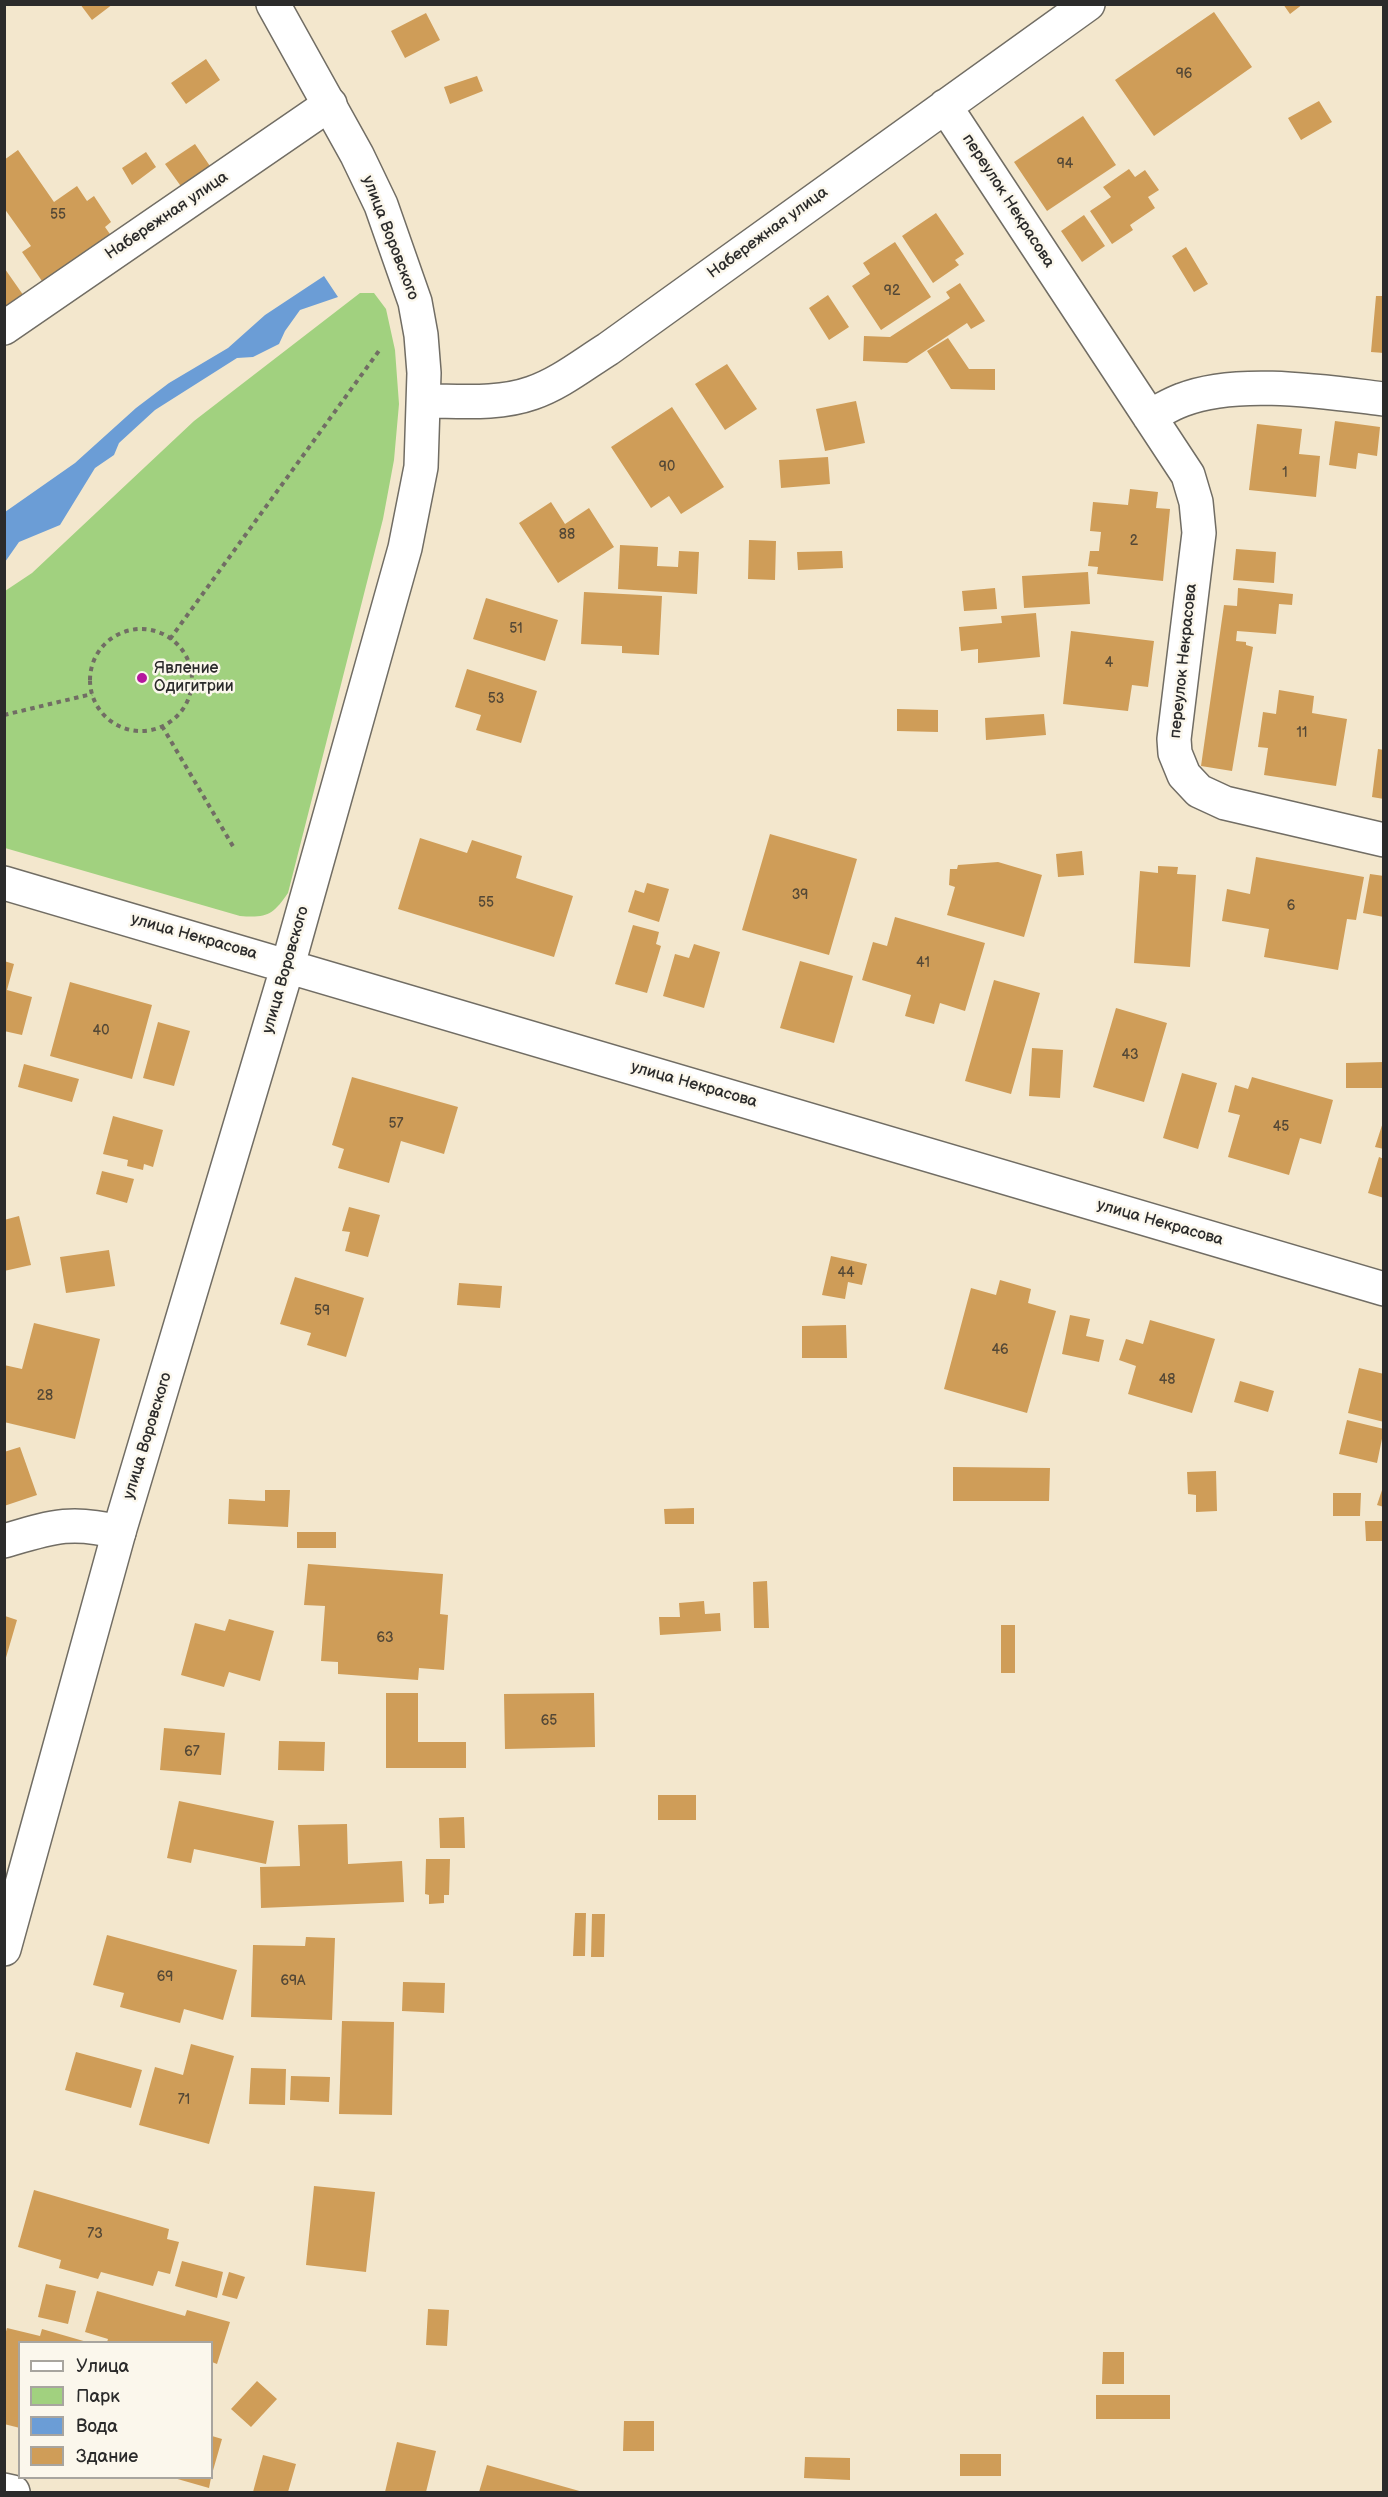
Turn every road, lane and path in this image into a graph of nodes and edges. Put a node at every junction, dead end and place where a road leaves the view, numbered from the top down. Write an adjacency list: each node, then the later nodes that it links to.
1 (273, 4): 3 (street, улица Воровского)
2 (1088, 4): 4 (street, Набережная улица)
3 (330, 104): 5 (street, Набережная улица); 8 (street, улица Воровского)
4 (945, 106): 8 (street, Набережная улица); 9 (street, переулок Некрасова)
5 (4, 328)
6 (382, 347): 10 (path)
7 (1383, 399): 9 (street)
8 (425, 401): 17 (street, улица Воровского)
9 (1149, 416): 14 (street, переулок Некрасова)
10 (170, 639): 11 (path); 13 (path)
11 (92, 694): 12 (path); 13 (path)
12 (4, 715)
13 (162, 726): 15 (path)
14 (1383, 840)
15 (234, 848)
16 (4, 883): 17 (street, улица Некрасова)
17 (288, 965): 18 (street, улица Некрасова); 19 (street, улица Воровского)
18 (1383, 1289)
19 (119, 1532): 20 (street); 21 (street, улица Воровского)
20 (4, 1541)
21 (4, 1949)
22 (4, 2490): 23 (street)
23 (13, 2493)

